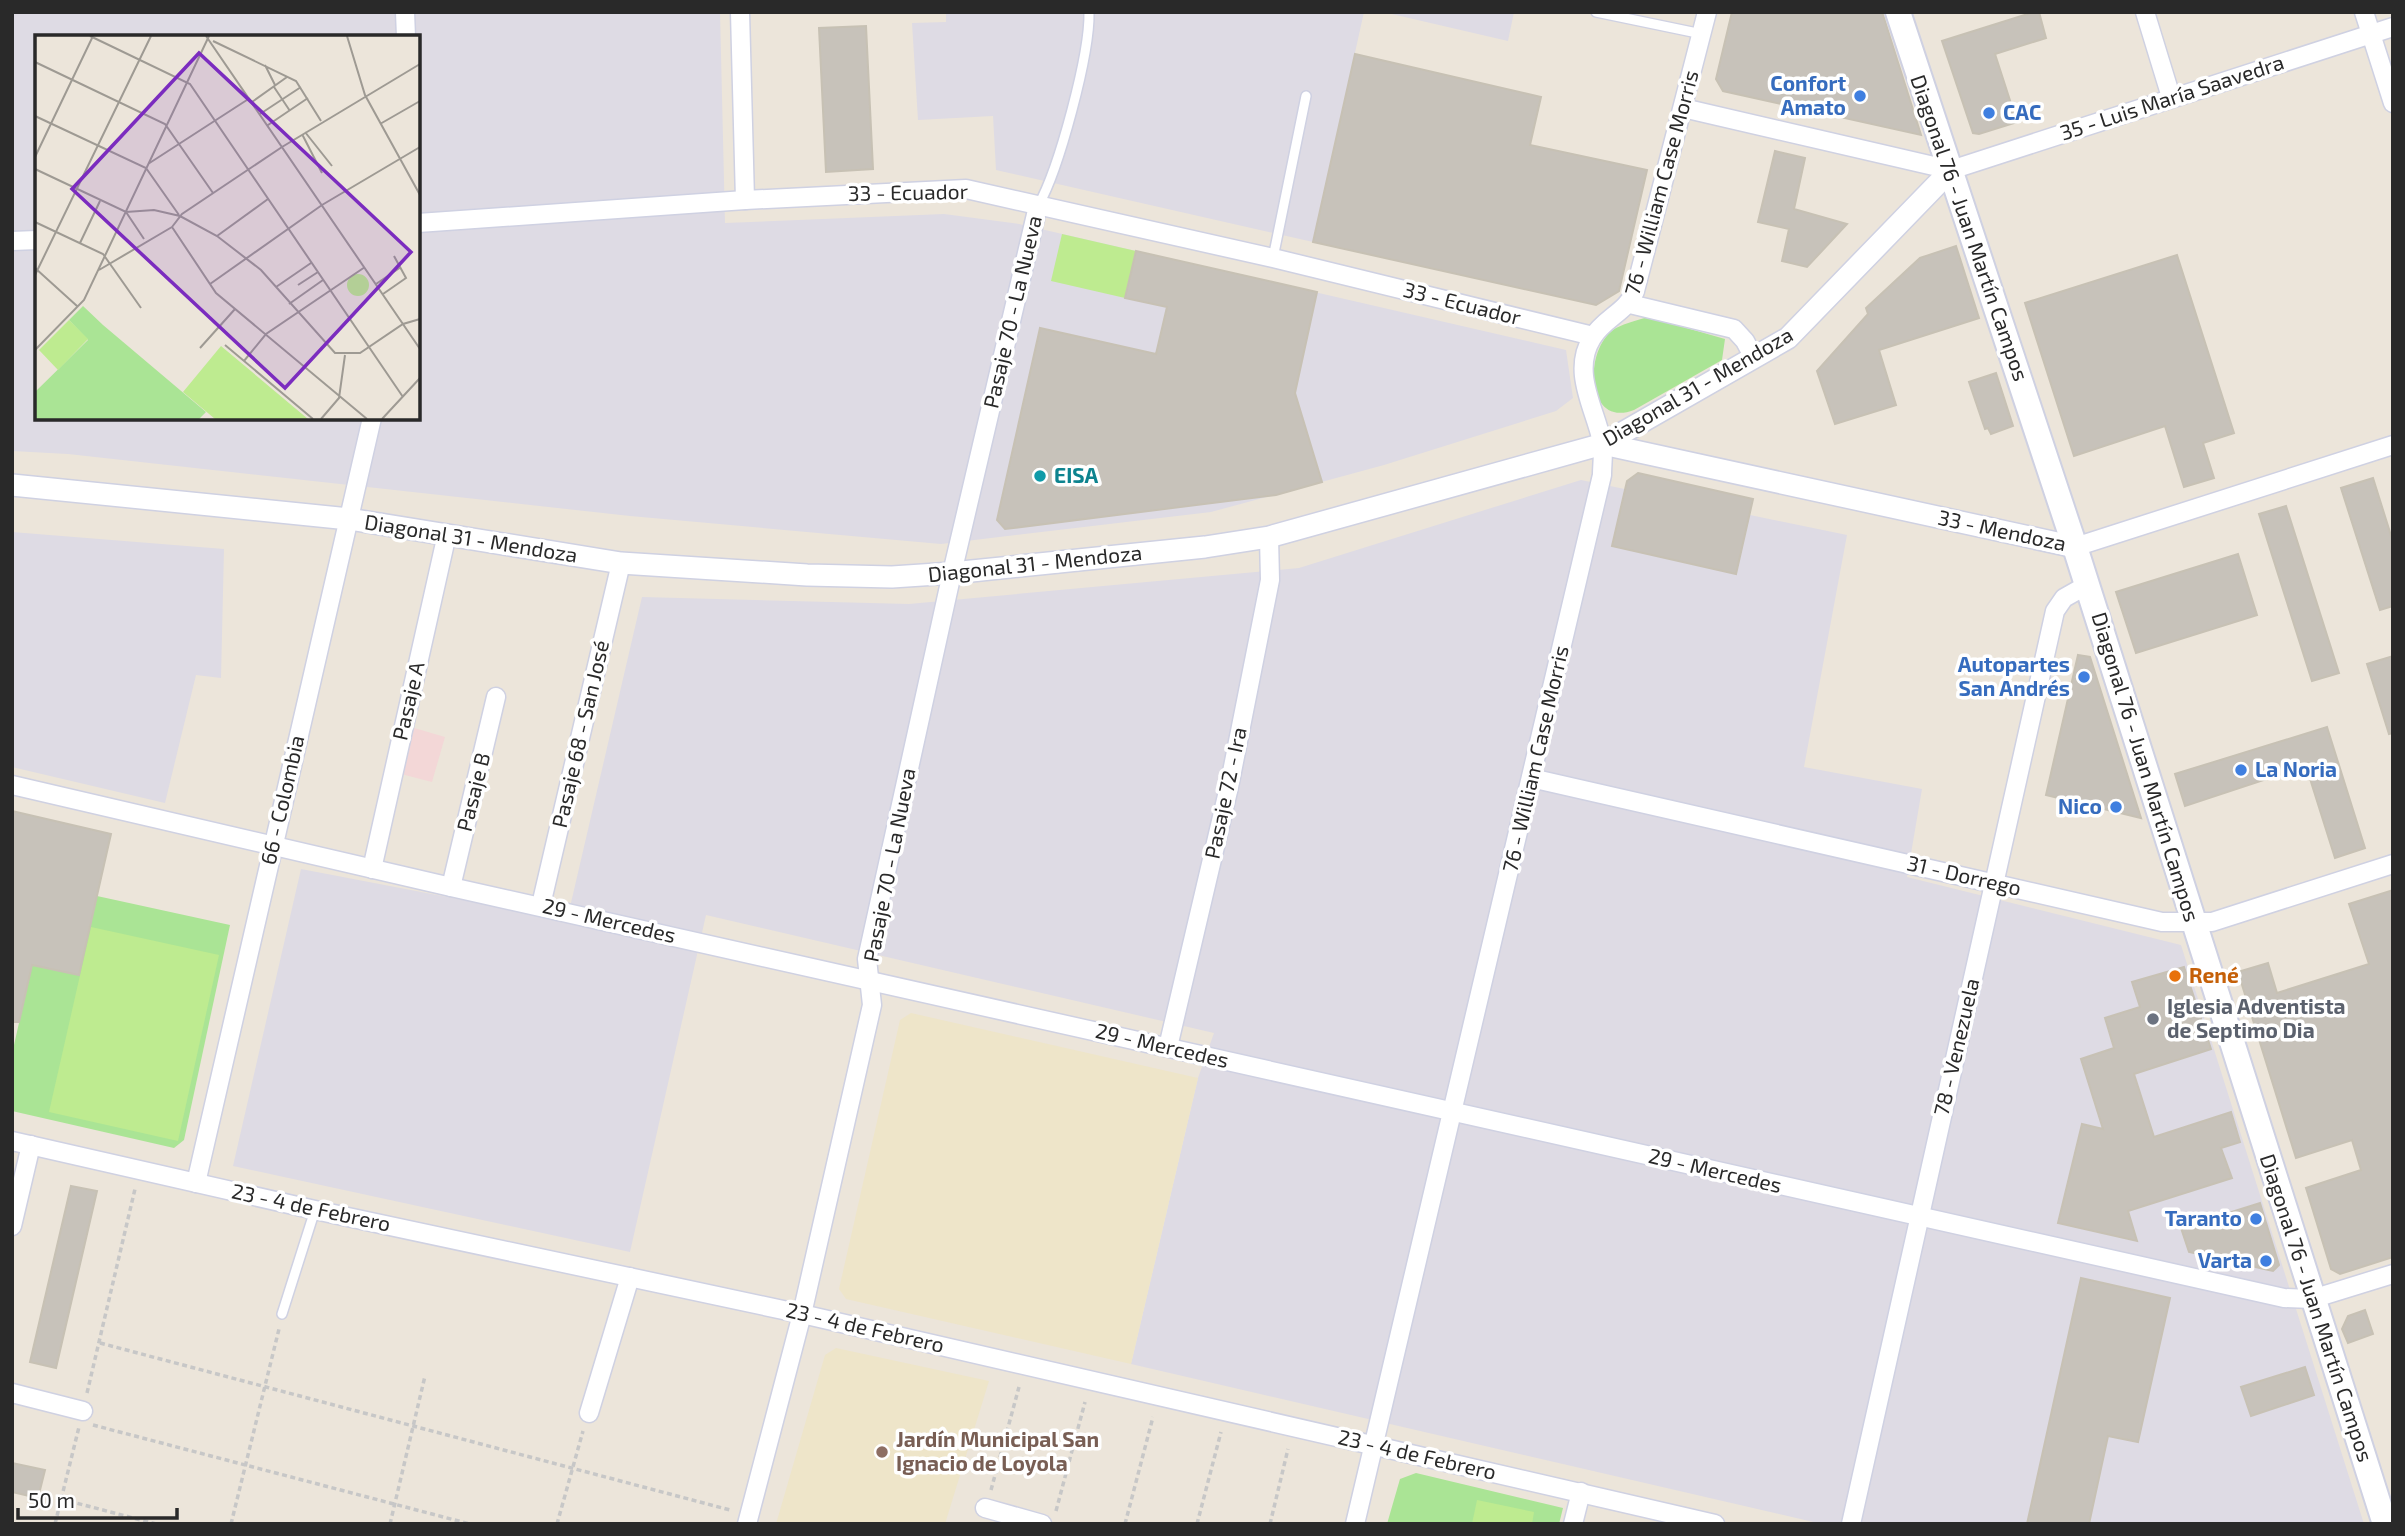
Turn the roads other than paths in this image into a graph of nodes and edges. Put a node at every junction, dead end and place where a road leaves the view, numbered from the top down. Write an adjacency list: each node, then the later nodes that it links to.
1 (405, 12): 12 (street)
2 (740, 12): 18 (street)
3 (1089, 12): 19 (lane)
4 (1597, 12): 10 (lane)
5 (1707, 12): 10 (street, 76 - William Case Morris)
6 (1898, 12): 17 (main road, Diagonal 76 - Juan Martín Campos)
7 (2145, 12): 14 (street)
8 (2364, 12): 11 (street)
9 (2393, 27): 11 (street, 35 - Luis María Saavedra)
10 (1702, 34): 16 (street, 76 - William Case Morris)
11 (2371, 34): 14 (street, 35 - Luis María Saavedra); 15 (street)
12 (406, 35)
13 (1307, 96): 23 (lane)
14 (2171, 97): 17 (street, 35 - Luis María Saavedra)
15 (2393, 103)
16 (1683, 108): 17 (street); 24 (street, 76 - William Case Morris)
17 (1951, 170): 26 (street, Diagonal 31 - Mendoza); 34 (main road, Diagonal 76 - Juan Martín Campos)
18 (745, 200): 19 (street, 33 - Ecuador); 20 (street, 33 - Ecuador)
19 (1038, 206): 23 (street, 33 - Ecuador); 36 (street, Pasaje 70 - La Nueva)
20 (420, 223)
21 (35, 240): 22 (street)
22 (12, 241)
23 (1273, 258): 25 (street, 33 - Ecuador)
24 (1630, 304): 25 (street, 76 - William Case Morris); 26 (street)
25 (1593, 336): 28 (street, 76 - William Case Morris)
26 (1754, 358): 28 (street, Diagonal 31 - Mendoza)
27 (372, 420): 31 (street, 66 - Colombia)
28 (1602, 444): 33 (street, Diagonal 31 - Mendoza); 34 (street, 33 - Mendoza); 39 (street, 76 - William Case Morris)
29 (2393, 445): 34 (street, 33 - Mendoza)
30 (12, 485): 31 (street, Diagonal 31 - Mendoza)
31 (349, 519): 32 (street, Diagonal 31 - Mendoza); 41 (street, 66 - Colombia)
32 (447, 534): 35 (street, Diagonal 31 - Mendoza); 43 (street, Pasaje A)
33 (1269, 537): 36 (street, Diagonal 31 - Mendoza); 49 (street, Pasaje 72 - Ira)
34 (2075, 547): 37 (main road, Diagonal 76 - Juan Martín Campos)
35 (621, 563): 36 (street, Diagonal 31 - Mendoza); 46 (street, Pasaje 68 - San José)
36 (952, 573): 48 (street, Pasaje 70 - La Nueva)
37 (2087, 585): 44 (street, 78 - Venezuela); 47 (main road, Diagonal 76 - Juan Martín Campos)
38 (496, 697): 45 (street, Pasaje B)
39 (1531, 778): 44 (street, 31 - Dorrego); 50 (street, 76 - William Case Morris)
40 (12, 785): 41 (street, 29 - Mercedes)
41 (273, 844): 43 (street, 29 - Mercedes); 53 (street, 66 - Colombia)
42 (2393, 864): 47 (street, 31 - Dorrego)
43 (372, 869): 45 (street, 29 - Mercedes)
44 (1994, 882): 47 (street, 31 - Dorrego); 55 (street, 78 - Venezuela)
45 (451, 887): 46 (street, 29 - Mercedes)
46 (541, 905): 48 (street, 29 - Mercedes)
47 (2194, 923): 59 (main road, Diagonal 76 - Juan Martín Campos)
48 (870, 981): 49 (street, 29 - Mercedes); 61 (street, Pasaje 70 - La Nueva)
49 (1168, 1047): 50 (street, 29 - Mercedes)
50 (1454, 1113): 55 (street, 29 - Mercedes); 65 (street, 76 - William Case Morris)
51 (12, 1141): 52 (street, 23 - 4 de Febrero)
52 (31, 1145): 53 (street, 23 - 4 de Febrero); 56 (street)
53 (196, 1183): 54 (street, 23 - 4 de Febrero)
54 (315, 1210): 58 (street, 23 - 4 de Febrero); 60 (lane)
55 (1919, 1217): 59 (street, 29 - Mercedes); 74 (street, 78 - Venezuela)
56 (12, 1226)
57 (2393, 1274): 59 (street)
58 (630, 1277): 61 (street, 23 - 4 de Febrero); 64 (street)
59 (2312, 1300): 75 (main road, Diagonal 76 - Juan Martín Campos)
60 (282, 1314)
61 (802, 1314): 65 (street, 23 - 4 de Febrero); 68 (street, Pasaje 70 - La Nueva)
62 (12, 1393): 63 (street)
63 (83, 1410)
64 (589, 1413)
65 (1375, 1445): 66 (street, 23 - 4 de Febrero); 71 (street, 76 - William Case Morris)
66 (1581, 1492): 69 (street, 23 - 4 de Febrero); 72 (street)
67 (985, 1508): 70 (street)
68 (748, 1520)
69 (1690, 1521): 73 (street, 23 - 4 de Febrero)
70 (1042, 1524)
71 (1355, 1524)
72 (1573, 1524)
73 (1715, 1524)
74 (1851, 1524)
75 (2385, 1524)

